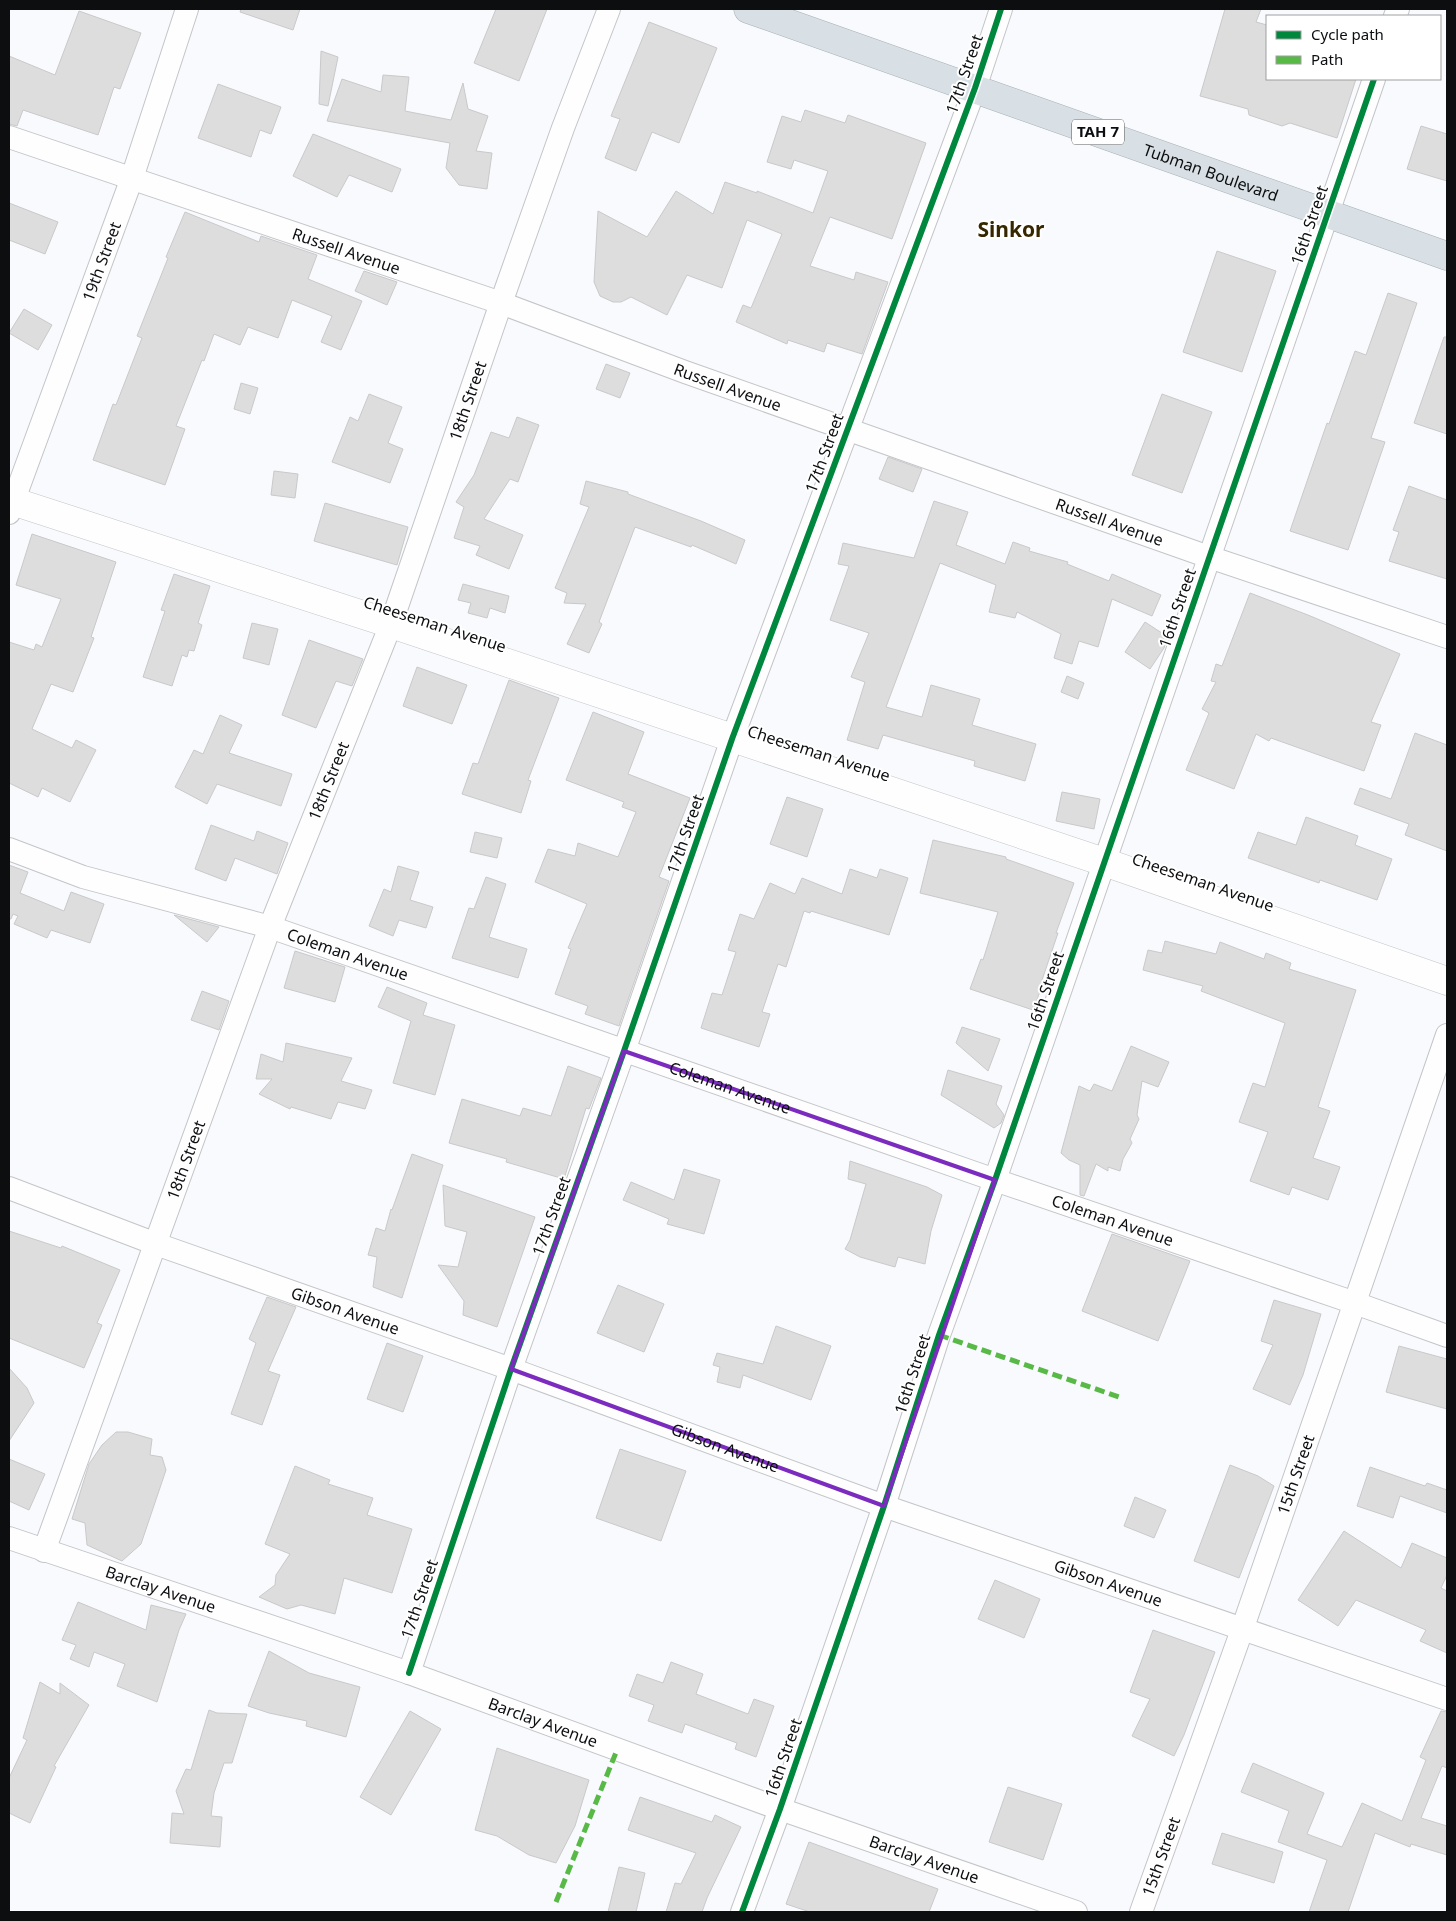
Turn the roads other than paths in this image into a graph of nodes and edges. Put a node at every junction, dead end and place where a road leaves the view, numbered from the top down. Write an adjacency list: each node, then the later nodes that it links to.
1 (187, 9): 8 (street, 19th Street)
2 (609, 9): 11 (street, 18th Street)
3 (748, 9): 6 (highway, Tubman Boulevard / TAH 7)
4 (1001, 9): 6 (street, 17th Street)
5 (1374, 80): 9 (street, 16th Street)
6 (975, 88): 9 (highway, Tubman Boulevard / TAH 7); 12 (street, 17th Street)
7 (9, 137): 8 (street, Russell Avenue)
8 (132, 178): 11 (street, Russell Avenue); 13 (street, 19th Street)
9 (1327, 214): 10 (highway, Tubman Boulevard / TAH 7); 14 (street, 16th Street)
10 (1447, 256)
11 (501, 303): 12 (street, Russell Avenue); 15 (street, 18th Street)
12 (848, 429): 14 (street, Russell Avenue); 17 (street, 17th Street)
13 (10, 505): 15 (street, Cheeseman Avenue)
14 (1209, 557): 16 (street, Russell Avenue); 19 (street, 16th Street)
15 (391, 624): 17 (street, Cheeseman Avenue); 20 (street, 18th Street)
16 (1447, 637)
17 (732, 739): 19 (street, Cheeseman Avenue); 23 (street, 17th Street)
18 (9, 849): 20 (street, Coleman Avenue)
19 (1104, 862): 21 (street, Cheeseman Avenue); 24 (street, 16th Street)
20 (270, 927): 23 (street, Coleman Avenue); 26 (street, 18th Street)
21 (1447, 981)
22 (1447, 1035): 27 (street, 15th Street)
23 (624, 1051): 24 (street, Coleman Avenue); 29 (street, 17th Street)
24 (995, 1180): 27 (street, Coleman Avenue); 30 (street, 16th Street)
25 (9, 1188): 26 (street, Gibson Avenue)
26 (156, 1244): 29 (street, Gibson Avenue); 32 (street, 18th Street)
27 (1355, 1303): 28 (street, Coleman Avenue); 33 (street, 15th Street)
28 (1447, 1336)
29 (511, 1369): 30 (street, Gibson Avenue); 34 (street, 17th Street)
30 (884, 1506): 33 (street, Gibson Avenue); 36 (street, 16th Street)
31 (9, 1538): 32 (street, Barclay Avenue)
32 (44, 1551): 34 (street, Barclay Avenue)
33 (1242, 1630): 35 (street, Gibson Avenue); 39 (street, 15th Street)
34 (409, 1673): 36 (street, Barclay Avenue)
35 (1447, 1699)
36 (780, 1809): 37 (street, 16th Street); 38 (street, Barclay Avenue)
37 (742, 1912)
38 (1076, 1912)
39 (1141, 1912)

